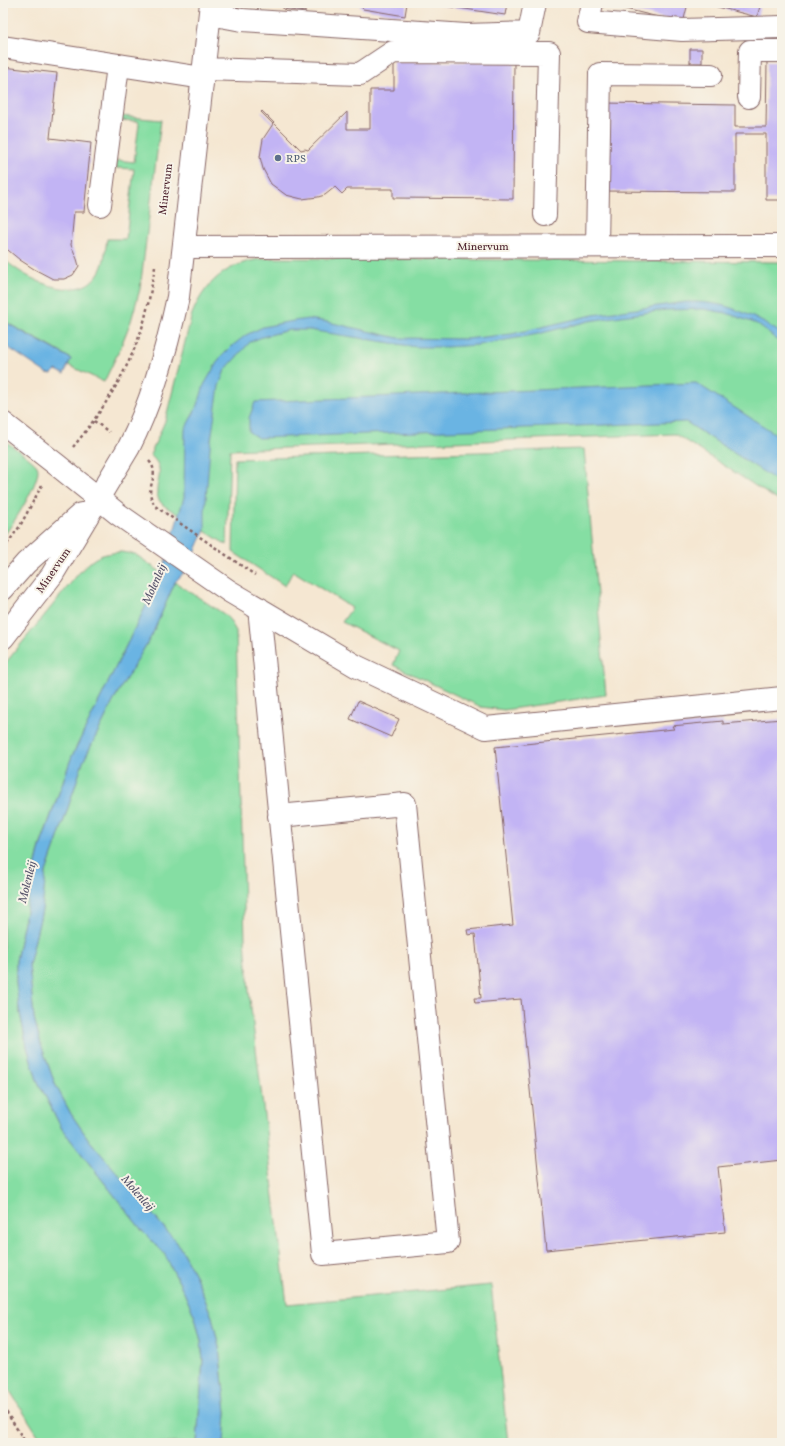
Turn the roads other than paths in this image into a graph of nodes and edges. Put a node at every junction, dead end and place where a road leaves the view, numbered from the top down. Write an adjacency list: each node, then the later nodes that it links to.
1 (534, 3): 3 (street)
2 (592, 3): 4 (street)
3 (210, 8): 8 (street, Minervum)
4 (782, 27)
5 (3, 47): 7 (street)
6 (782, 51): 10 (street)
7 (118, 66): 8 (street); 11 (street)
8 (203, 74): 12 (street); 15 (street, Minervum)
9 (712, 75): 13 (street)
10 (749, 97)
11 (100, 205)
12 (545, 215)
13 (597, 246): 14 (street, Minervum); 15 (street, Minervum)
14 (782, 246)
15 (185, 247): 17 (street, Minervum)
16 (3, 423): 17 (street)
17 (98, 498): 18 (street, Minervum); 19 (street); 20 (street, Minervum)
18 (3, 589)
19 (259, 608): 21 (street); 22 (street)
20 (3, 638)
21 (782, 698)
22 (279, 816): 22 (street)

